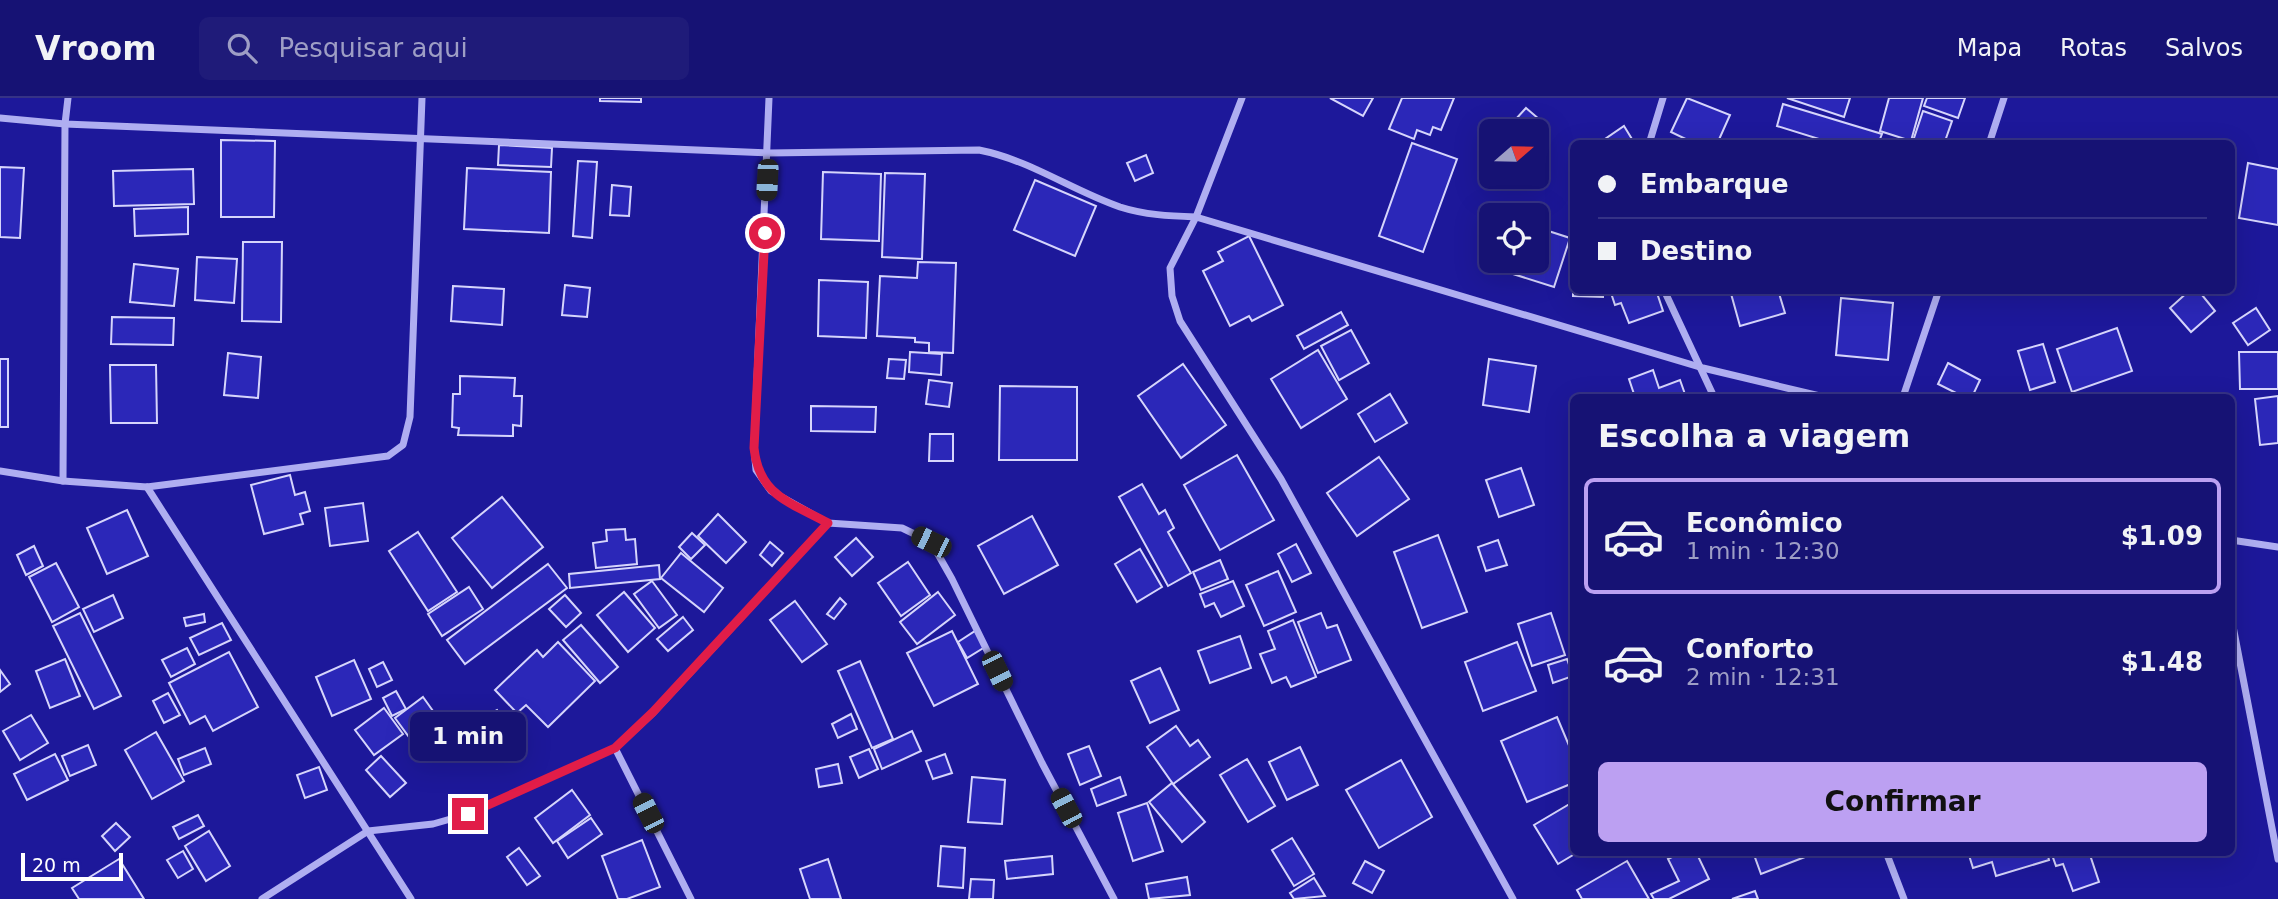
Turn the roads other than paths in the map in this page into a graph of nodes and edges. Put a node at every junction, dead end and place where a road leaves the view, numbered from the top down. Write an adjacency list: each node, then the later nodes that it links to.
1 (68, 98): 8 (street)
2 (422, 98): 9 (street)
3 (769, 98): 12 (street)
4 (1242, 98): 13 (street)
5 (1663, 98): 10 (street)
6 (2004, 98): 11 (street)
7 (0, 118): 8 (street)
8 (65, 124): 9 (street); 21 (street)
9 (419, 139): 12 (street); 22 (street)
10 (1650, 140)
11 (1990, 140)
12 (769, 153): 13 (street); 23 (street)
13 (1196, 218): 16 (street); 35 (street)
14 (1666, 294): 16 (street)
15 (1938, 294): 19 (street)
16 (1703, 368): 17 (street); 18 (street)
17 (1713, 394)
18 (1811, 394)
19 (1904, 394)
20 (0, 471): 21 (street)
21 (63, 481): 22 (street)
22 (147, 487): 28 (street)
23 (828, 523): 27 (street); 34 (street)
24 (2235, 541): 25 (street)
25 (2278, 547)
26 (2235, 636): 30 (street)
27 (615, 748): 28 (street); 33 (street)
28 (369, 831): 31 (street); 32 (street)
29 (1888, 856): 36 (street)
30 (2278, 859)
31 (262, 899)
32 (411, 899)
33 (691, 899)
34 (1114, 899)
35 (1513, 899)
36 (1904, 899)

